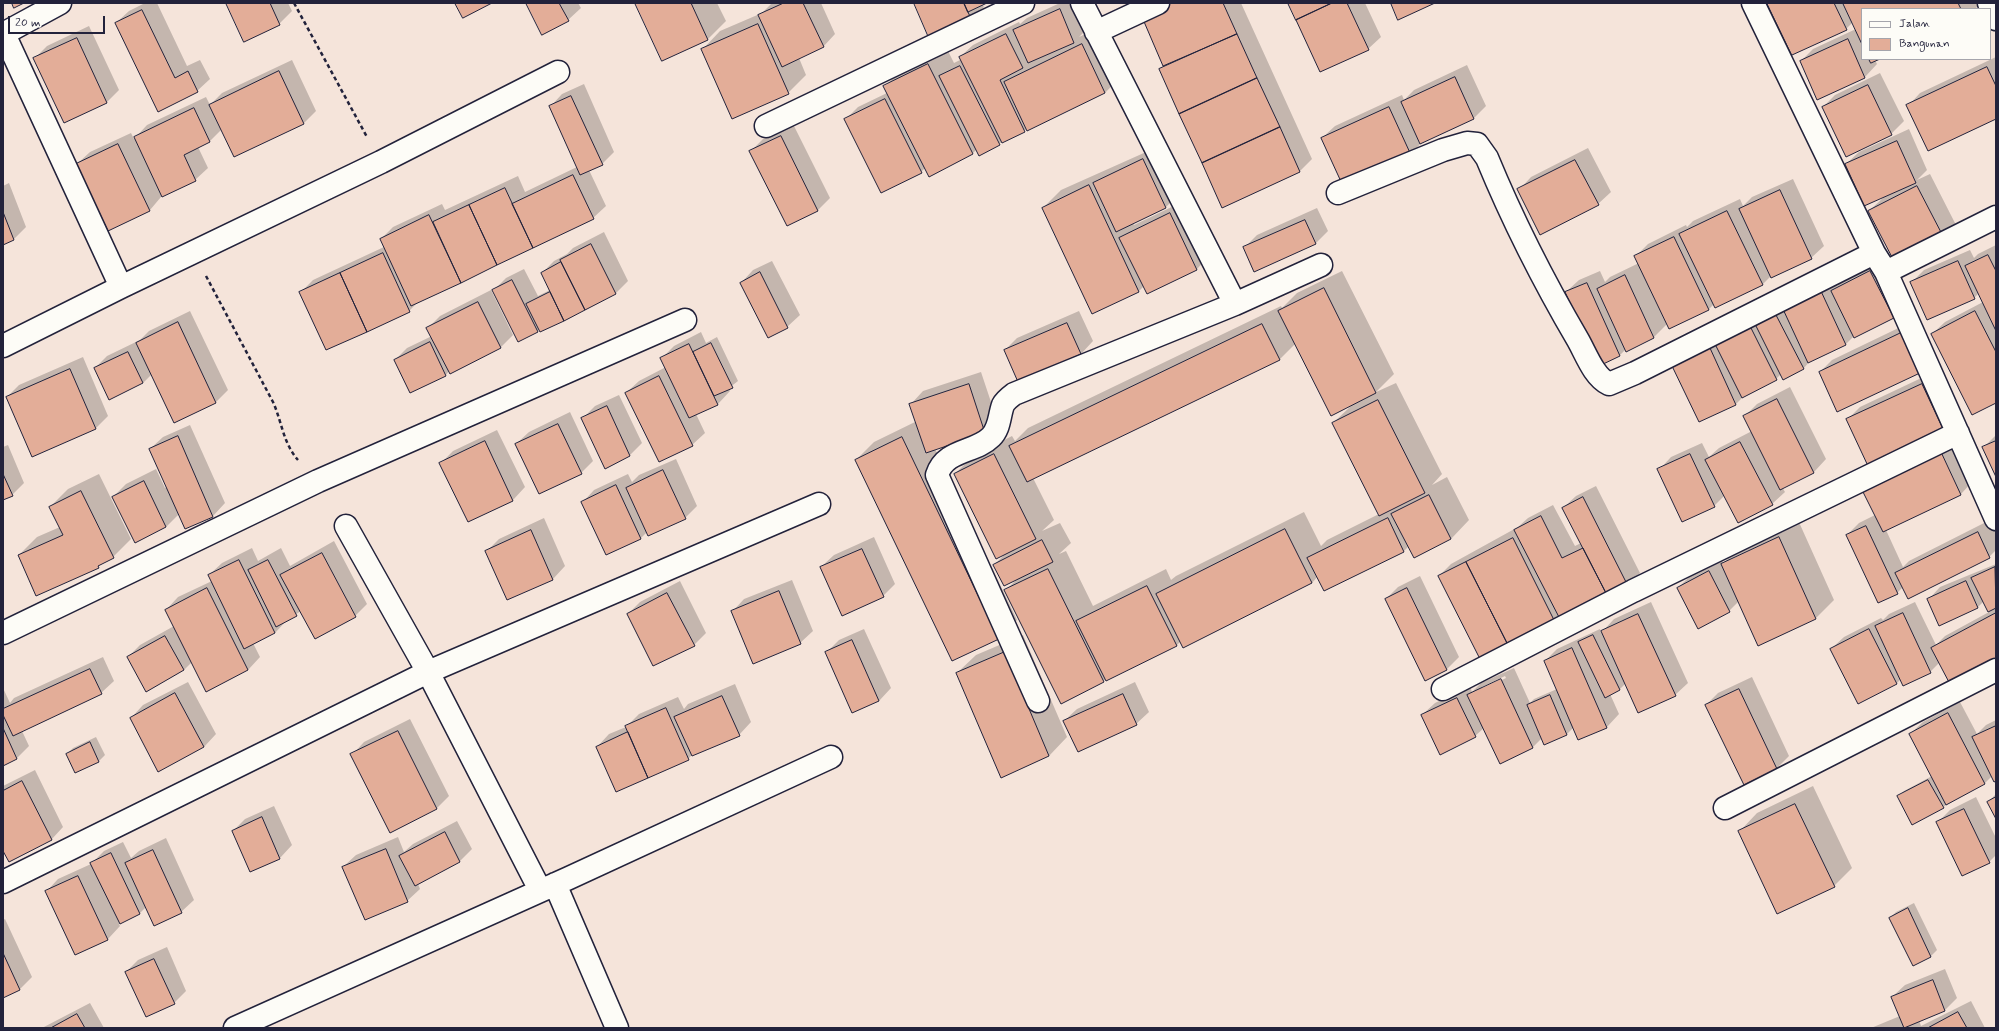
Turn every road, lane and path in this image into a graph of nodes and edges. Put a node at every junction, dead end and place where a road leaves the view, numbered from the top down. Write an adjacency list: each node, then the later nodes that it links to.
1 (60, 3): 10 (street)
2 (294, 3): 13 (path)
3 (1023, 3): 12 (street)
4 (1082, 3): 9 (street)
5 (1158, 3): 9 (street)
6 (1753, 3): 17 (street)
7 (1989, 3): 8 (street)
8 (1996, 19)
9 (1096, 32): 21 (street)
10 (4, 34): 20 (street)
11 (558, 72): 13 (street)
12 (766, 126)
13 (381, 162): 16 (street)
14 (1338, 193): 17 (street)
15 (1996, 217): 19 (street)
16 (194, 252): 20 (street); 25 (path)
17 (1874, 253): 19 (street)
18 (1321, 265): 21 (street)
19 (1886, 272): 24 (street)
20 (121, 287): 23 (street)
21 (1235, 304): 33 (street)
22 (685, 320): 25 (street)
23 (3, 346)
24 (1958, 433): 27 (street); 32 (street)
25 (318, 481): 29 (street)
26 (819, 504): 31 (street)
27 (1996, 519)
28 (346, 526): 31 (street)
29 (3, 633)
30 (1996, 670): 35 (street)
31 (428, 672): 36 (street); 37 (street)
32 (1443, 689)
33 (1038, 701)
34 (831, 757): 37 (street)
35 (1725, 808)
36 (3, 882)
37 (547, 887): 38 (street); 39 (street)
38 (235, 1028)
39 (617, 1028)

